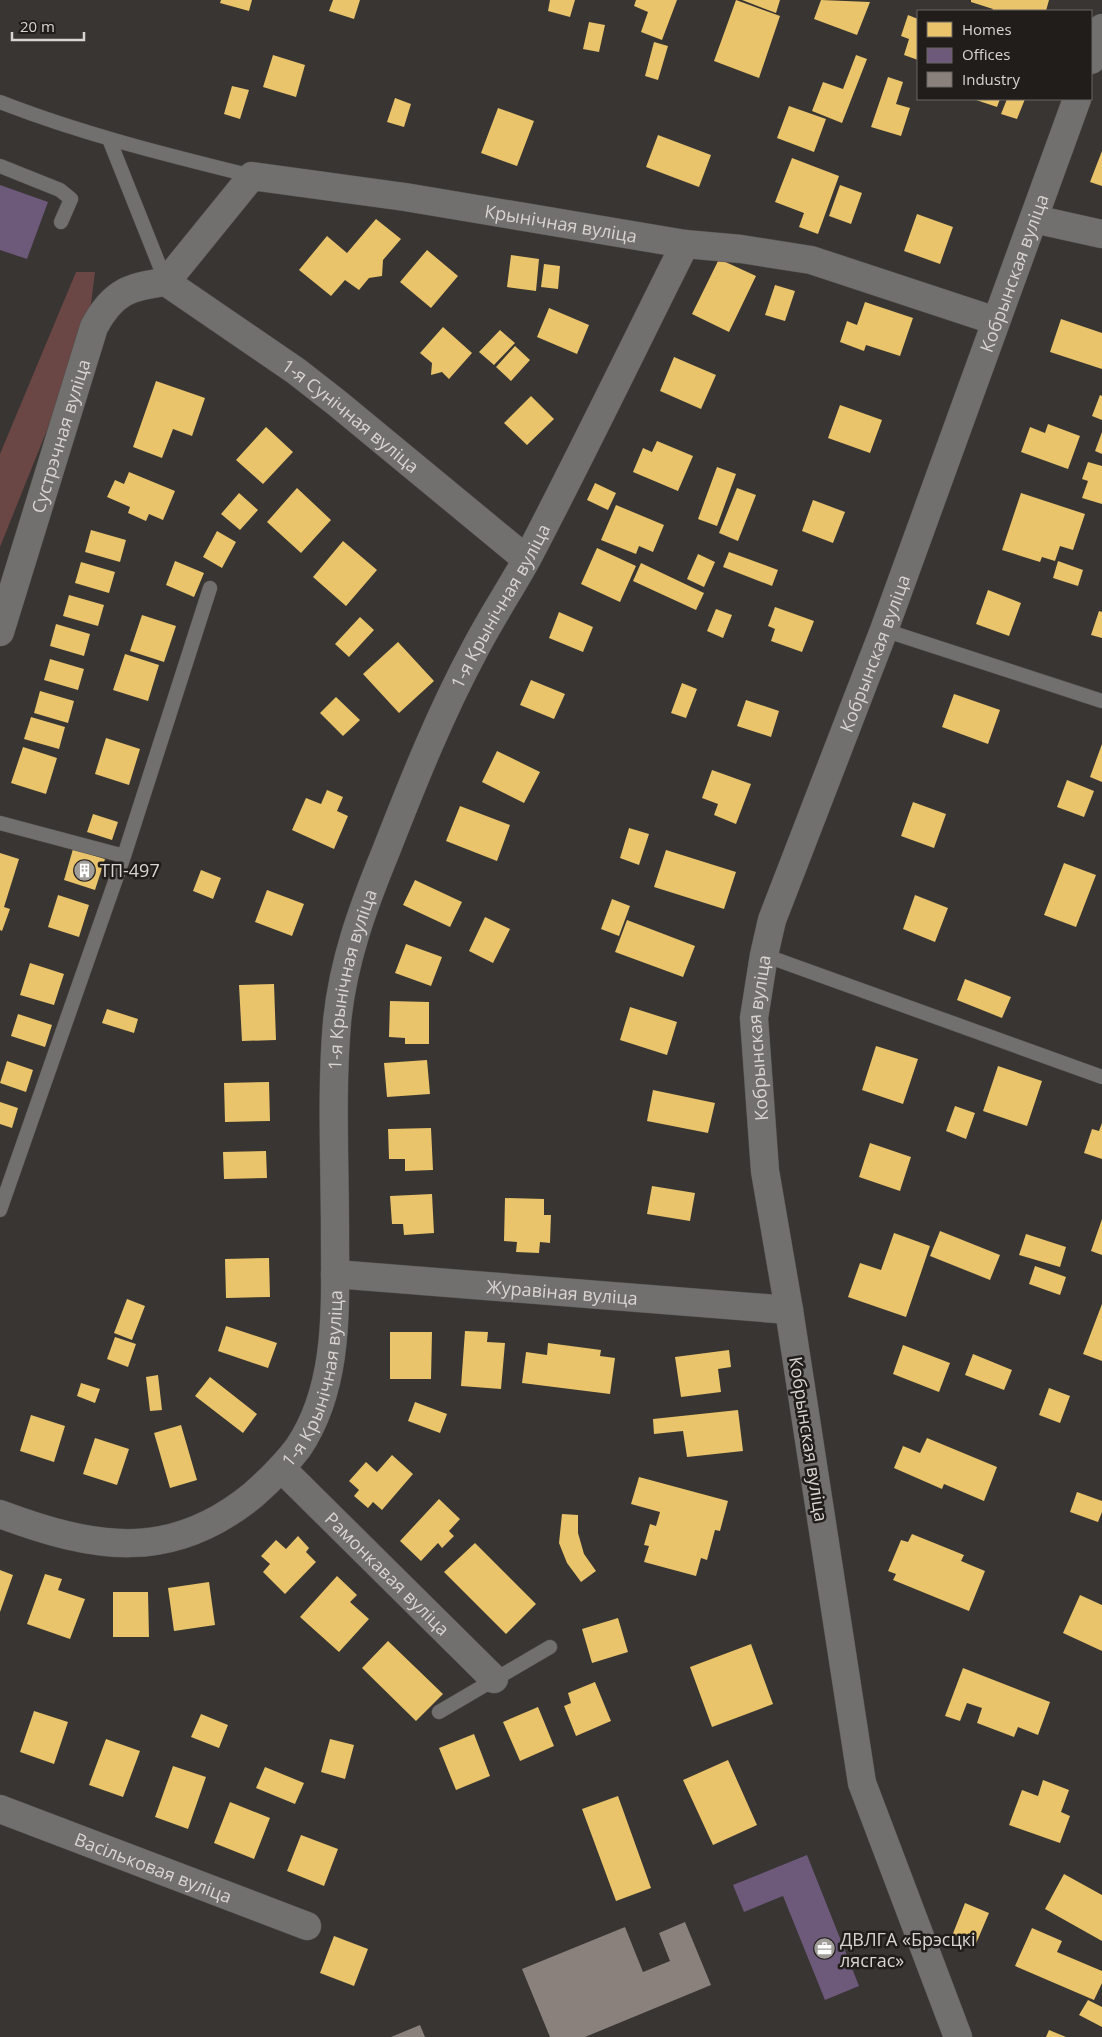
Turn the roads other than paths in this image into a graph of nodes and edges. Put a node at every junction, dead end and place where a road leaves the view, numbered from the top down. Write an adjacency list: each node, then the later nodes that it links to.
1 (1102, 28): 2 (street)
2 (1092, 57)
3 (1077, 100): 8 (street, Кобрынская вуліца)
4 (0, 102): 5 (lane)
5 (109, 139): 7 (lane); 12 (lane)
6 (0, 166): 9 (lane)
7 (252, 176): 11 (street, Крынічная вуліца); 12 (street)
8 (1034, 220): 10 (street); 13 (street, Кобрынская вуліца)
9 (61, 222)
10 (1102, 234)
11 (685, 244): 13 (street, Крынічная вуліца); 14 (street, 1-я Крынічная вуліца)
12 (166, 282): 14 (street, 1-я Сунічная вуліца); 17 (street, Сустрэчная вуліца)
13 (996, 321): 16 (street, Кобрынская вуліца)
14 (526, 560): 24 (street, 1-я Крынічная вуліца)
15 (210, 588): 20 (lane)
16 (884, 630): 18 (lane); 21 (street, Кобрынская вуліца)
17 (0, 632)
18 (1102, 702)
19 (0, 822): 20 (lane)
20 (124, 856): 23 (lane)
21 (764, 955): 22 (lane); 25 (street, Кобрынская вуліца)
22 (1102, 1077)
23 (0, 1210)
24 (335, 1274): 25 (street, Журавіная вуліца); 26 (street, 1-я Крынічная вуліца)
25 (789, 1310): 33 (street, Кобрынская вуліца)
26 (281, 1468): 27 (street, 1-я Крынічная вуліца); 29 (street, Рамонкавая вуліца)
27 (0, 1514)
28 (550, 1647): 29 (lane)
29 (494, 1679): 30 (lane)
30 (439, 1712)
31 (0, 1808): 32 (street, Васільковая вуліца)
32 (307, 1926)
33 (958, 2037)

